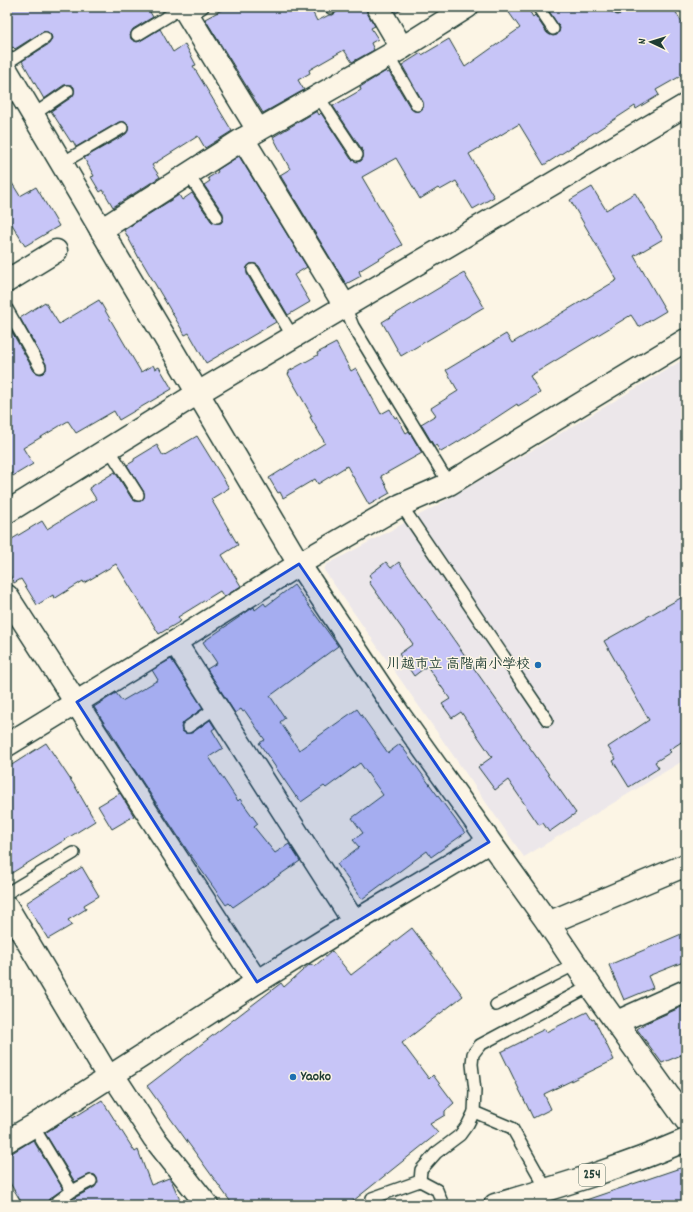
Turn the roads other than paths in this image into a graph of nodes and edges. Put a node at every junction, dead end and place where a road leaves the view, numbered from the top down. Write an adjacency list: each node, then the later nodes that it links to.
1 (378, 7): 8 (main road)
2 (467, 7): 8 (main road)
3 (538, 7): 5 (lane)
4 (190, 9): 6 (lane); 17 (main road)
5 (553, 29)
6 (137, 35)
7 (45, 38): 9 (lane)
8 (395, 52): 12 (main road); 13 (lane)
9 (7, 63)
10 (7, 71): 15 (main road)
11 (68, 91): 15 (lane)
12 (318, 96): 17 (main road); 18 (lane)
13 (417, 105)
14 (686, 105): 26 (main road)
15 (33, 115): 19 (main road)
16 (122, 128): 19 (lane)
17 (250, 135): 20 (main road); 26 (main road)
18 (357, 156)
19 (62, 163): 22 (main road)
20 (188, 174): 21 (lane); 22 (main road)
21 (217, 217)
22 (101, 230): 31 (main road)
23 (56, 251): 25 (main road)
24 (253, 270): 28 (lane)
25 (7, 281)
26 (345, 306): 28 (main road); 33 (lane)
27 (7, 309): 30 (lane)
28 (293, 337): 31 (main road)
29 (686, 340): 33 (main road)
30 (40, 367)
31 (198, 393): 32 (main road); 37 (main road)
32 (109, 449): 34 (lane); 36 (main road)
33 (449, 484): 35 (main road)
34 (138, 495)
35 (401, 505): 37 (main road); 42 (lane)
36 (7, 512)
37 (299, 564): 39 (main road); 45 (main road)
38 (7, 596): 40 (main road)
39 (175, 642): 40 (main road); 41 (main road)
40 (77, 702): 44 (main road); 53 (main road)
41 (217, 708): 43 (lane); 50 (main road)
42 (547, 720)
43 (188, 727)
44 (7, 745)
45 (489, 842): 50 (main road); 51 (main road)
46 (74, 853): 48 (lane)
47 (686, 865): 51 (main road)
48 (7, 893)
49 (7, 907): 58 (main road)
50 (354, 922): 53 (main road)
51 (548, 923): 52 (main road)
52 (576, 964): 54 (main road); 56 (lane)
53 (257, 982): 58 (main road)
54 (590, 986): 57 (main road); 59 (lane)
55 (686, 991): 57 (main road)
56 (496, 1005)
57 (617, 1022): 60 (main road)
58 (111, 1076): 61 (main road); 70 (main road)
59 (474, 1112): 65 (lane); 66 (lane)
60 (686, 1120)
61 (33, 1126): 63 (main road); 67 (lane)
62 (686, 1140): 66 (main road, 254)
63 (7, 1141)
64 (91, 1181): 67 (lane)
65 (420, 1181): 68 (lane); 71 (lane)
66 (547, 1190): 72 (main road, 254)
67 (72, 1191): 69 (lane)
68 (372, 1198)
69 (53, 1205)
70 (207, 1205)
71 (443, 1205)
72 (495, 1205)

